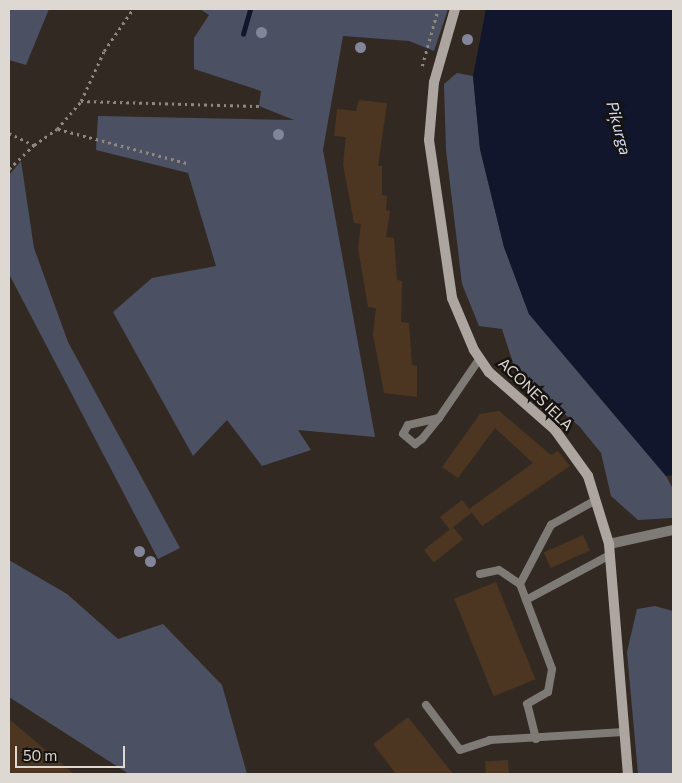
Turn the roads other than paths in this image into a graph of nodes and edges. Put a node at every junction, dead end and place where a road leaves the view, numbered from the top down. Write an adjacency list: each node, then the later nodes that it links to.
1 (455, 9): 2 (street, ACONES IELA)
2 (480, 358): 3 (lane); 4 (street, ACONES IELA)
3 (439, 418)
4 (596, 500): 6 (street, ACONES IELA); 8 (lane)
5 (673, 530): 6 (street)
6 (609, 549): 9 (lane); 11 (street, ACONES IELA)
7 (480, 574): 8 (lane)
8 (520, 584): 9 (lane)
9 (526, 600): 12 (lane)
10 (426, 705): 12 (lane)
11 (624, 732): 12 (lane); 13 (street, ACONES IELA)
12 (536, 739)
13 (628, 774)

